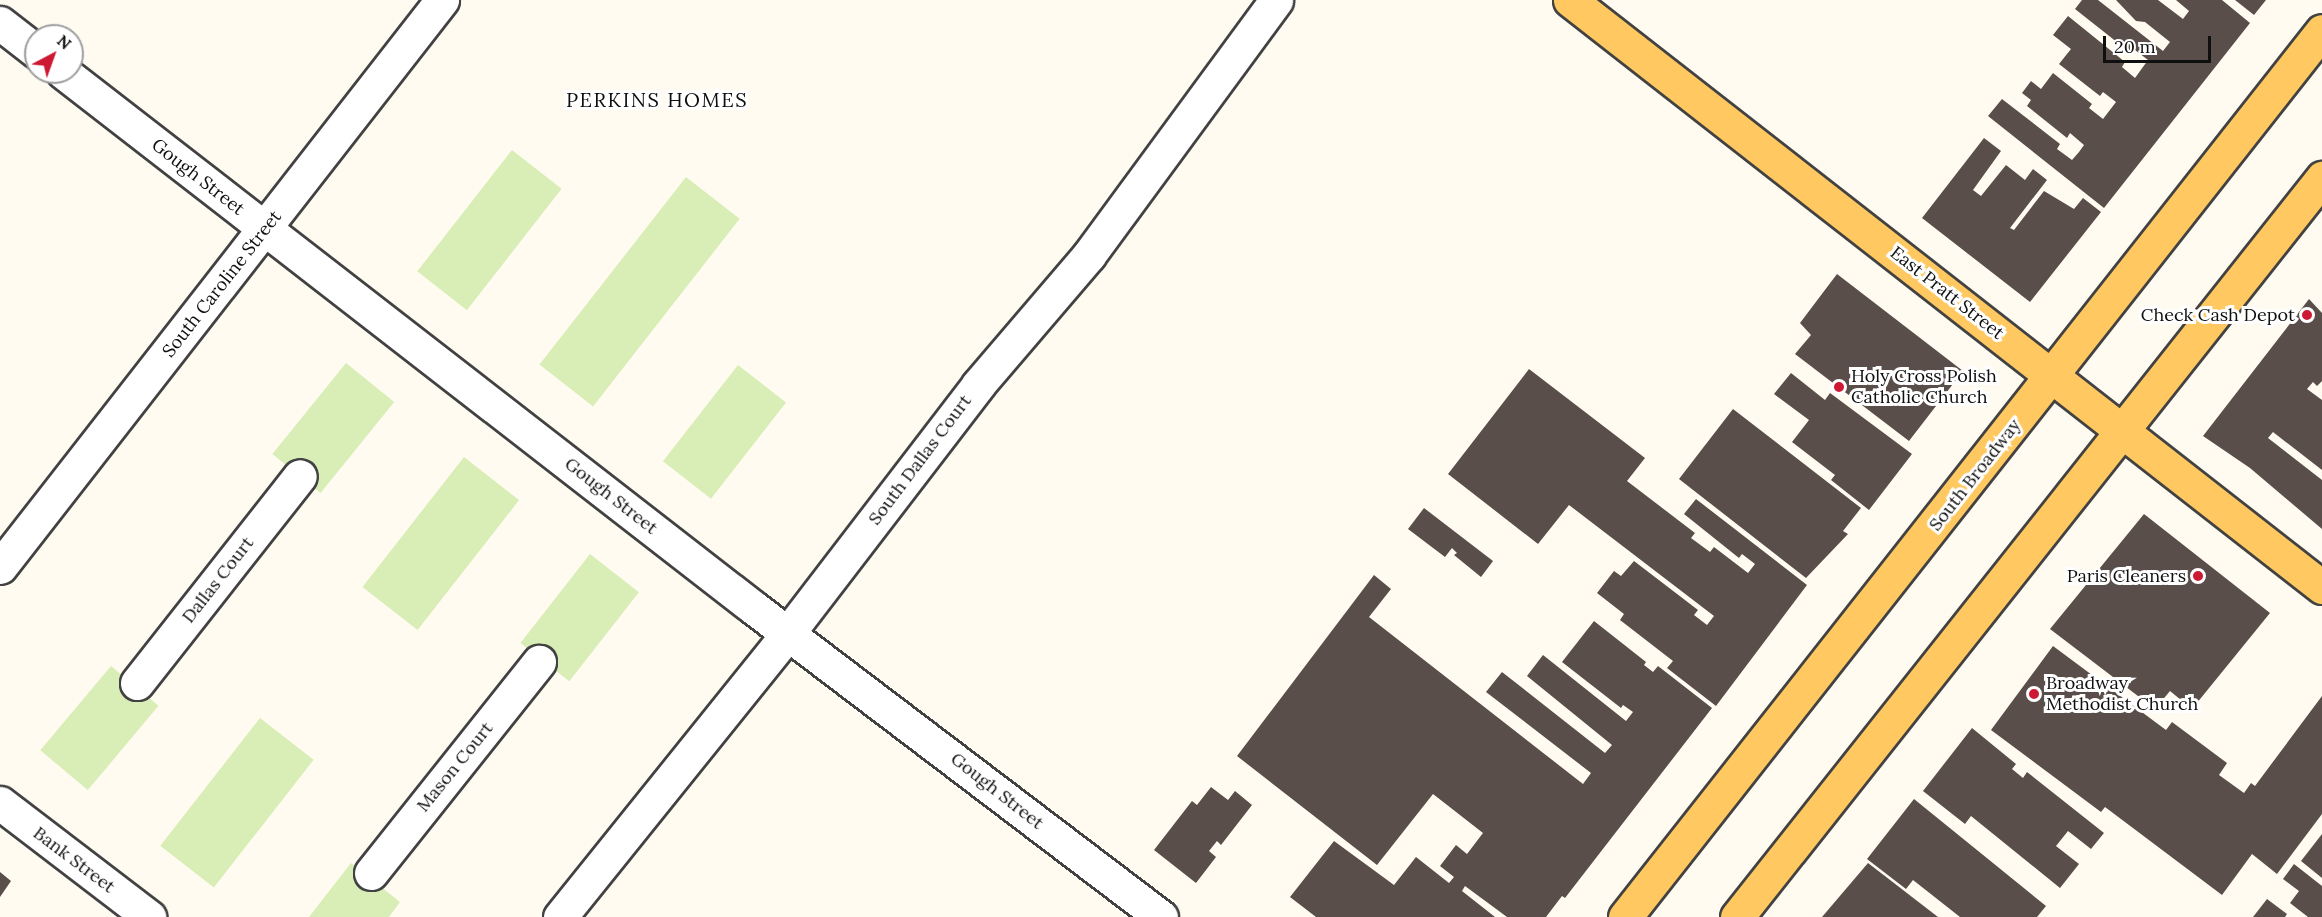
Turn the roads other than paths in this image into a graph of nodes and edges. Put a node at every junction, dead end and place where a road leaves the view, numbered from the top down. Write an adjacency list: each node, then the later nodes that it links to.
1 (442, 0): 9 (street, South Caroline Street)
2 (1276, 0): 15 (street, South Dallas Court)
3 (1570, 0): 10 (main road, East Pratt Street)
4 (0, 23): 6 (street)
5 (2322, 31): 10 (main road, South Broadway)
6 (24, 42)
7 (78, 84): 9 (street, Gough Street)
8 (2322, 178): 11 (main road)
9 (265, 229): 13 (street, South Caroline Street); 15 (street, Gough Street)
10 (2054, 376): 11 (main road, East Pratt Street); 23 (main road, South Broadway)
11 (2124, 432): 14 (main road, East Pratt Street); 24 (main road)
12 (300, 476): 17 (street, Dallas Court)
13 (0, 567)
14 (2322, 587)
15 (788, 633): 21 (street, South Dallas Court); 22 (street, Gough Street)
16 (539, 662): 19 (street, Mason Court)
17 (136, 683)
18 (0, 803): 20 (street, Bank Street)
19 (371, 873)
20 (149, 917)
21 (560, 917)
22 (1161, 917)
23 (1626, 917)
24 (1737, 917)

